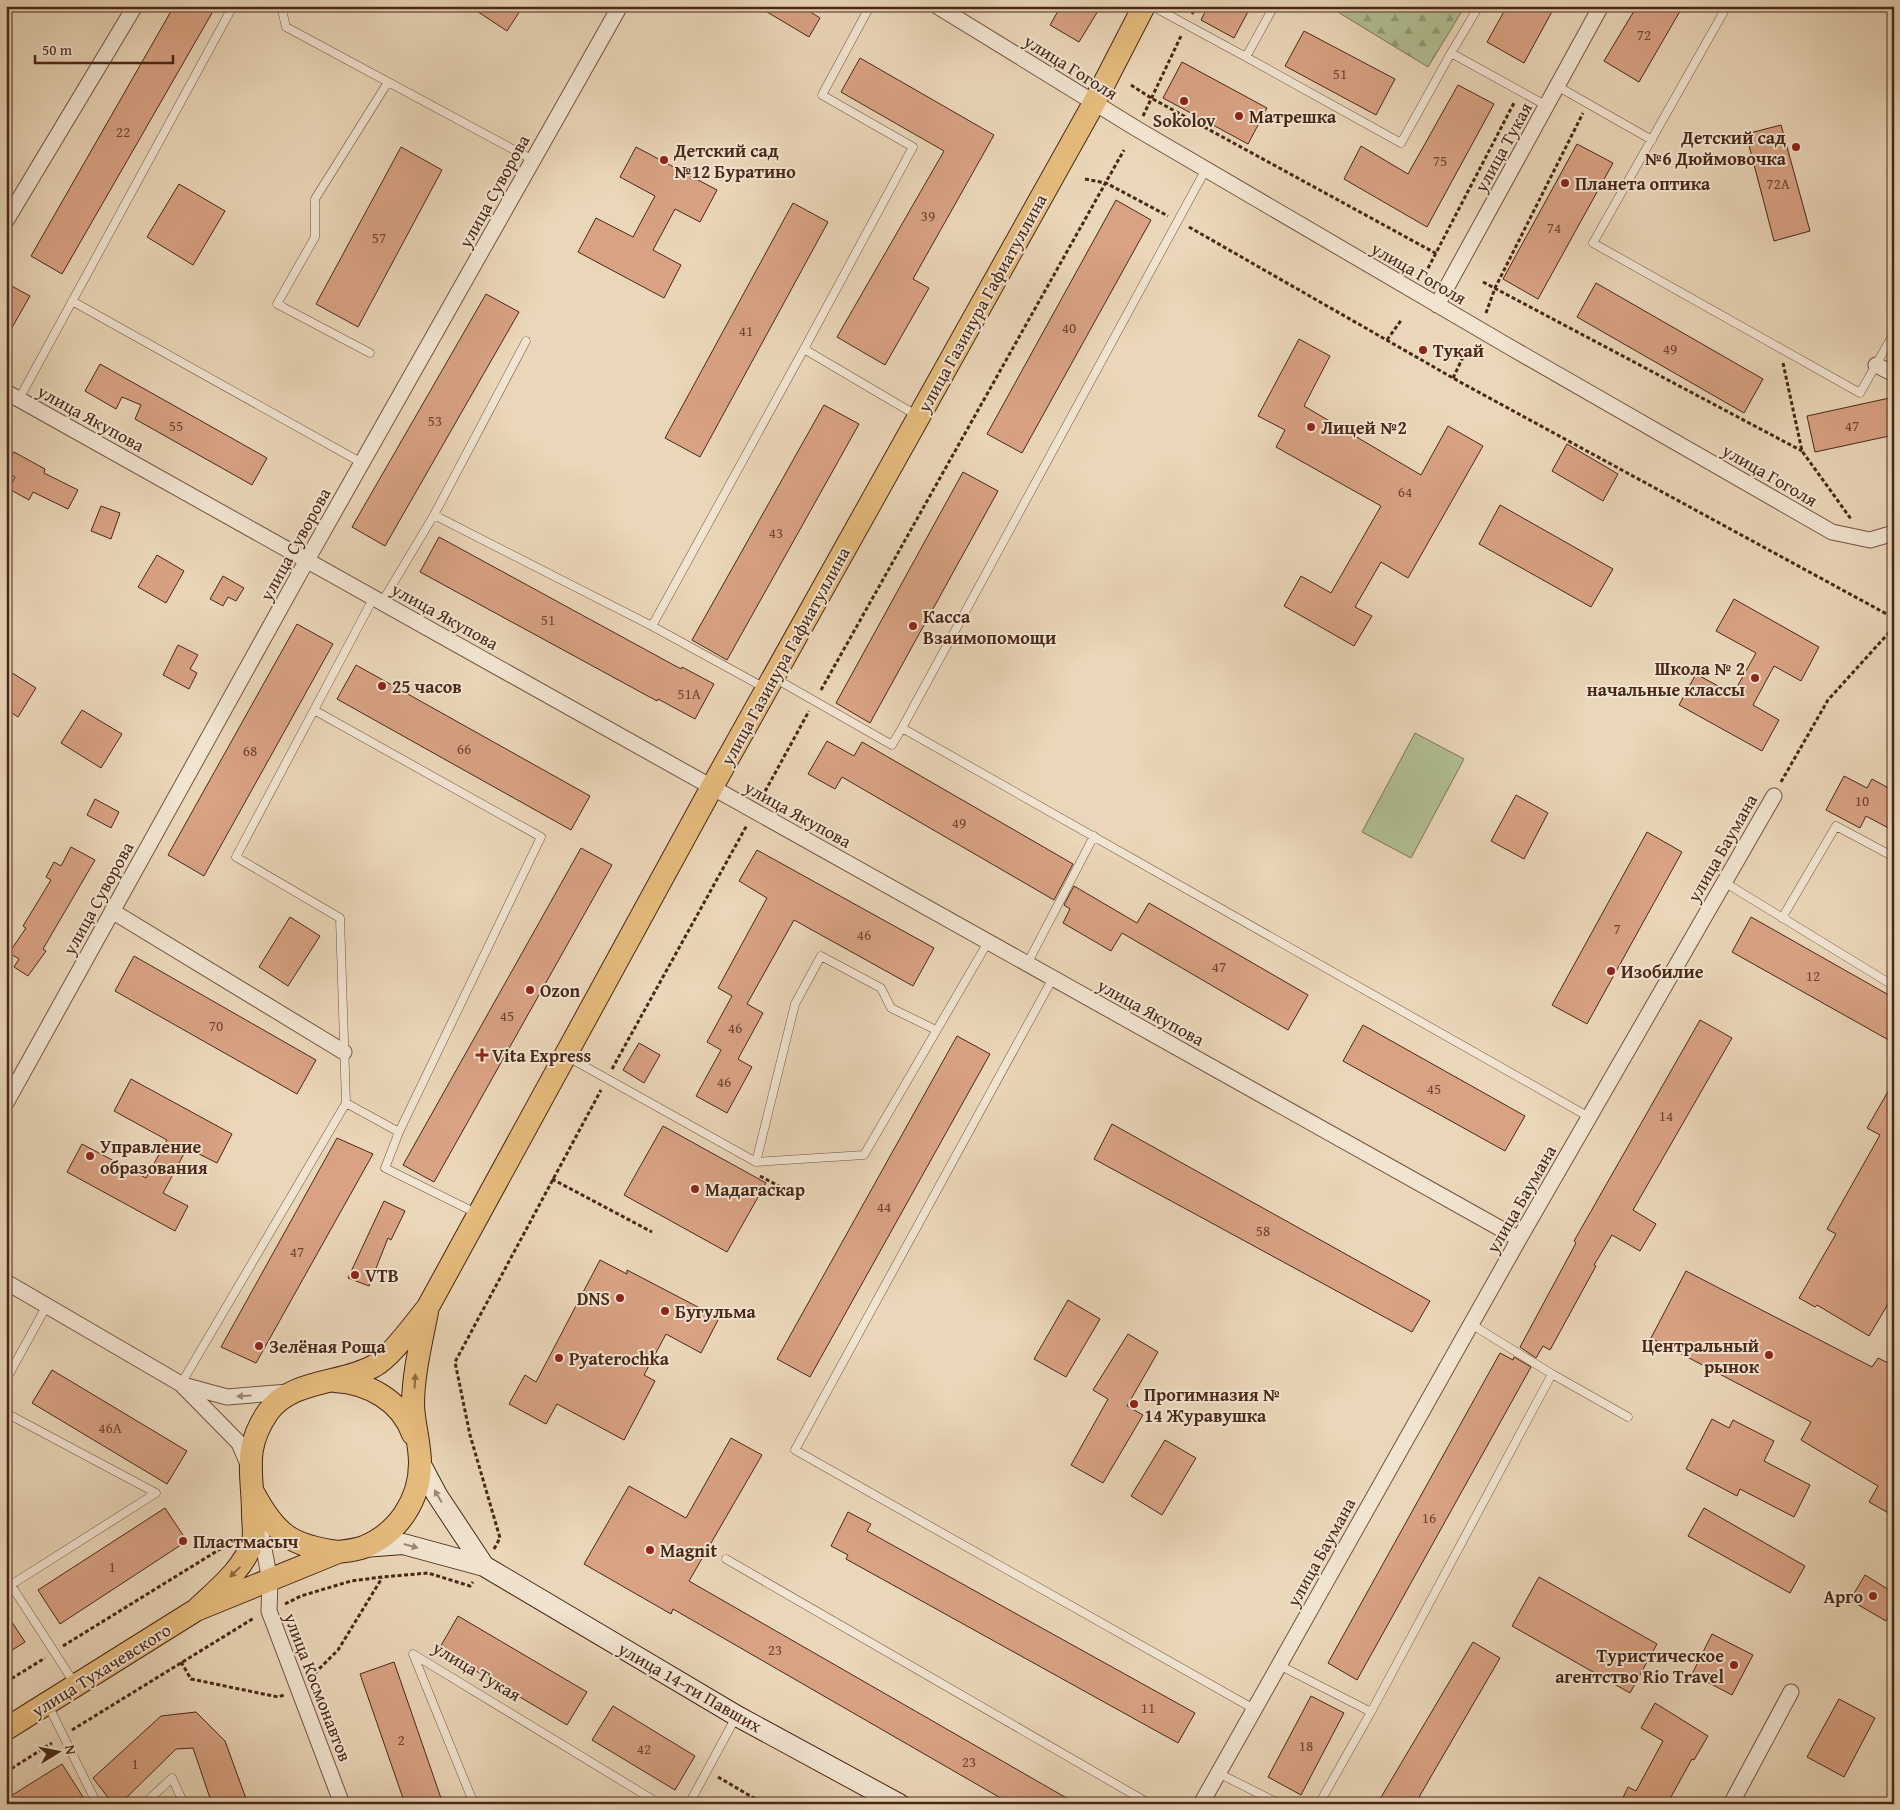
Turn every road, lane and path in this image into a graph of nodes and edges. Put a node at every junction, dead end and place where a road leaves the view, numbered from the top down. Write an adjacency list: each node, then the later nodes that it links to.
1 (134, 6): 32 (street)
2 (233, 6): 38 (lane)
3 (281, 6): 17 (lane)
4 (620, 6): 28 (street, улица Суворова)
5 (870, 6): 46 (lane)
6 (937, 6): 22 (street, улица Гоголя)
7 (1144, 6): 22 (main road, улица Газинура Гафиатуллина)
8 (1152, 6): 14 (lane)
9 (1196, 6): 14 (path)
10 (1274, 6): 16 (lane)
11 (1479, 6): 15 (lane)
12 (1601, 6): 19 (street, улица Тукая)
13 (1727, 6): 26 (lane)
14 (1186, 25): 16 (lane); 21 (path)
15 (1451, 53): 16 (lane); 20 (lane)
16 (1246, 57)
17 (388, 82): 28 (lane); 47 (lane)
18 (1131, 85): 21 (path)
19 (1557, 86): 23 (lane); 24 (street, улица Тукая)
20 (1520, 91): 24 (lane); 34 (path)
21 (1151, 98): 25 (path); 34 (path)
22 (1094, 103): 29 (street, улица Гоголя); 53 (main road, улица Газинура Гафиатуллина)
23 (1588, 103): 26 (lane); 37 (path)
24 (1546, 106): 39 (street, улица Тукая)
25 (1142, 118)
26 (1652, 140): 45 (lane)
27 (1124, 150): 31 (path)
28 (533, 160): 55 (street, улица Суворова)
29 (1206, 168): 33 (lane); 39 (street, улица Гоголя)
30 (1084, 180): 31 (path)
31 (1106, 183): 33 (path); 65 (path)
32 (6, 221)
33 (1178, 221): 43 (path); 67 (lane)
34 (1437, 254): 35 (path)
35 (1426, 274)
36 (1483, 282): 37 (path)
37 (1495, 288): 40 (path); 54 (path)
38 (72, 301): 52 (lane); 55 (lane)
39 (1438, 305): 58 (street, улица Гоголя)
40 (1486, 313)
41 (1402, 319): 43 (path)
42 (1894, 333): 49 (lane)
43 (1386, 340): 51 (path)
44 (526, 341): 56 (lane)
45 (1780, 348): 49 (lane); 54 (path)
46 (804, 349): 53 (lane); 62 (lane)
47 (370, 353)
48 (1463, 357): 51 (path)
49 (1876, 365): 50 (street)
50 (1894, 374)
51 (1453, 378): 61 (path)
52 (13, 396): 59 (street, улица Якупова)
53 (919, 417): 64 (main road, улица Газинура Гафиатуллина)
54 (1802, 451): 57 (path)
55 (362, 463): 59 (street, улица Суворова)
56 (434, 514): 60 (lane); 62 (lane)
57 (1854, 524)
58 (1894, 533)
59 (307, 560): 60 (street, улица Якупова); 74 (street, улица Суворова)
60 (378, 599): 66 (lane); 68 (street, улица Якупова)
61 (1894, 618)
62 (652, 626): 64 (lane)
63 (1894, 627): 69 (path, улица Баумана)
64 (770, 684): 65 (lane); 68 (main road, улица Газинура Гафиатуллина)
65 (814, 701): 67 (lane); 70 (path)
66 (314, 710): 81 (lane); 87 (lane)
67 (902, 728): 71 (lane)
68 (712, 788): 70 (street, улица Якупова); 82 (main road, улица Газинура Гафиатуллина)
69 (1774, 796): 73 (street, улица Баумана)
70 (754, 811): 76 (street, улица Якупова); 83 (path)
71 (1094, 836): 77 (lane); 86 (lane)
72 (1894, 857): 75 (lane)
73 (1724, 882): 75 (lane); 86 (street, улица Баумана)
74 (112, 911): 81 (street); 84 (street, улица Суворова)
75 (1782, 918): 79 (lane)
76 (988, 942): 77 (street, улица Якупова); 80 (lane)
77 (1027, 964): 78 (street, улица Якупова)
78 (1053, 978): 92 (street, улица Якупова); 122 (lane)
79 (1894, 986)
80 (936, 1030): 88 (lane); 88 (lane)
81 (344, 1052): 85 (lane)
82 (565, 1056): 83 (lane); 90 (main road, улица Газинура Гафиатуллина)
83 (606, 1079): 88 (lane); 89 (path)
84 (6, 1103)
85 (346, 1103): 87 (lane); 100 (lane)
86 (1589, 1117): 92 (street, улица Баумана)
87 (399, 1132): 90 (lane)
88 (756, 1162)
89 (552, 1179): 91 (path); 111 (path)
90 (479, 1214): 95 (main road, улица Газинура Гафиатуллина)
91 (652, 1232)
92 (1519, 1239): 96 (street, улица Баумана)
93 (6, 1282): 94 (street)
94 (46, 1305): 98 (lane); 100 (street)
95 (428, 1308): 99 (main road); 104 (main road, one-way to 95)
96 (1471, 1324): 97 (lane); 117 (street, улица Баумана)
97 (1552, 1374): 103 (lane); 123 (lane)
98 (6, 1380)
99 (329, 1381): 101 (main road); 104 (main road)
100 (181, 1384): 101 (street, one-way to 100); 105 (street)
101 (292, 1392): 105 (main road)
102 (6, 1413): 113 (lane)
103 (1628, 1417)
104 (419, 1455): 108 (main road); 111 (street, one-way to 104)
105 (249, 1466): 106 (main road)
106 (253, 1493): 109 (main road); 112 (street, улица Космонавтов); 114 (main road, one-way to 114)
107 (230, 1543): 116 (path)
108 (363, 1547): 109 (main road); 111 (street, one-way to 111)
109 (338, 1552): 112 (main road)
110 (726, 1559): 139 (lane)
111 (484, 1566): 115 (path); 124 (street, улица 14-ти Павших)
112 (270, 1581): 114 (main road); 115 (street, улица Космонавтов)
113 (9, 1587): 116 (lane)
114 (196, 1610): 119 (main road, улица Тухачевского)
115 (269, 1611): 126 (path); 133 (street, улица Космонавтов)
116 (54, 1652): 118 (path); 119 (lane)
117 (1279, 1665): 122 (street, улица Баумана); 123 (lane)
118 (6, 1682)
119 (76, 1686): 121 (main road, улица Тухачевского)
120 (1791, 1692): 143 (street)
121 (48, 1703): 125 (main road, улица Тухачевского); 126 (lane)
122 (1254, 1709): 129 (street, улица Баумана)
123 (1371, 1712): 142 (lane)
124 (737, 1716): 127 (lane); 138 (street, улица 14-ти Павших)
125 (6, 1729)
126 (64, 1736): 128 (path); 130 (lane)
127 (709, 1771): 136 (lane); 137 (path)
128 (6, 1772)
129 (1218, 1773): 140 (street, улица Баумана); 141 (lane)
130 (97, 1804)
131 (144, 1804): 132 (lane)
132 (184, 1804)
133 (342, 1804)
134 (474, 1804): 135 (lane, улица Тукая)
135 (660, 1804)
136 (689, 1804)
137 (764, 1804)
138 (899, 1804)
139 (1150, 1804)
140 (1201, 1804)
141 (1280, 1804)
142 (1319, 1804)
143 (1730, 1804)

